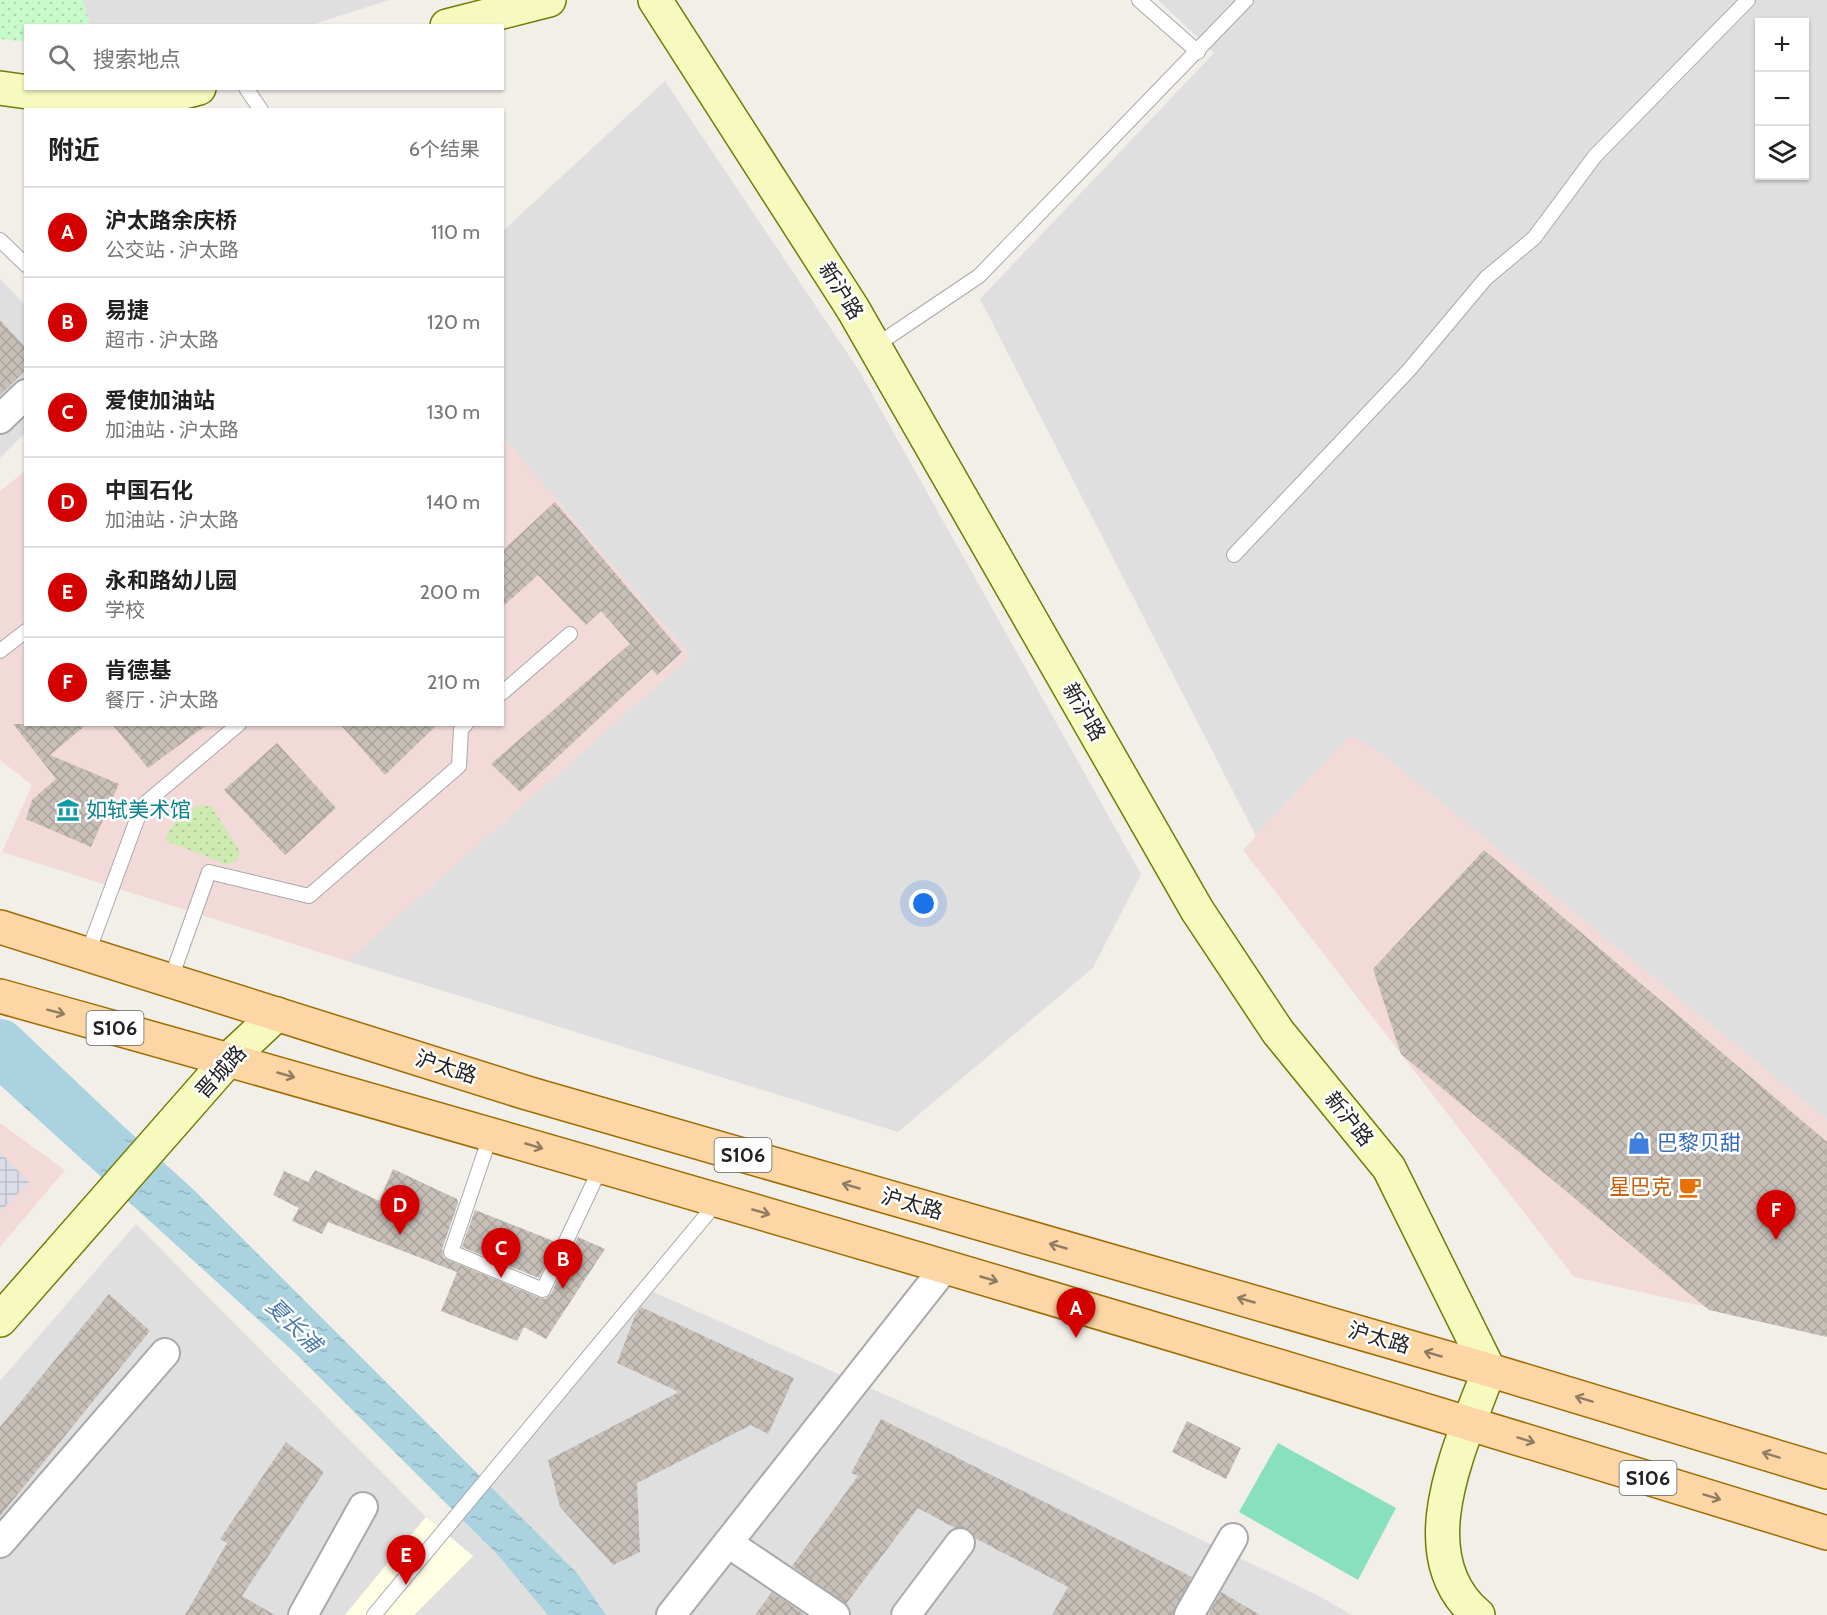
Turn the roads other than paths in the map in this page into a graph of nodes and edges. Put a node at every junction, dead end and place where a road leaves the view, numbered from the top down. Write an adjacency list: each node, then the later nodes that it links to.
1 (549, 0): 6 (main road)
2 (655, 0): 14 (main road, 新沪路)
3 (1139, 0): 7 (lane)
4 (1246, 0): 7 (lane)
5 (1748, 0): 17 (lane)
6 (455, 24)
7 (1198, 52): 14 (lane)
8 (0, 88): 9 (main road)
9 (191, 90)
10 (247, 90): 11 (lane)
11 (260, 108)
12 (0, 240): 13 (lane)
13 (24, 263)
14 (875, 346): 36 (main road, 新沪路)
15 (24, 396): 16 (street)
16 (0, 419)
17 (1234, 555)
18 (24, 633): 20 (lane)
19 (570, 634): 21 (lane)
20 (0, 651)
21 (504, 691)
22 (237, 726): 25 (lane)
23 (464, 726): 26 (lane)
24 (0, 927): 25 (main road, 沪太路 / S106)
25 (87, 955): 26 (main road, 沪太路 / S106)
26 (170, 981): 28 (main road, 沪太路 / S106)
27 (0, 996): 29 (main road, S106, one-way to 29)
28 (277, 1014): 29 (main road, 晋城路); 36 (main road, 沪太路 / S106, one-way to 28)
29 (229, 1059): 30 (main road, S106, one-way to 30); 34 (main road, 晋城路)
30 (491, 1134): 31 (main road, S106, one-way to 31); 31 (lane)
31 (602, 1166): 32 (main road, S106)
32 (719, 1200): 33 (main road, S106, one-way to 33); 47 (lane)
33 (946, 1266): 37 (main road, S106, one-way to 37); 43 (street)
34 (0, 1320)
35 (165, 1353): 42 (street)
36 (1489, 1370): 37 (main road); 38 (main road, 沪太路 / S106, one-way to 36)
37 (1470, 1423): 40 (main road, S106, one-way to 40); 45 (main road)
38 (1827, 1472)
39 (363, 1507): 46 (street)
40 (1827, 1533)
41 (1233, 1538): 51 (street)
42 (0, 1543)
43 (728, 1543): 48 (street); 49 (street)
44 (960, 1543): 50 (street)
45 (1467, 1612)
46 (303, 1615)
47 (374, 1615)
48 (671, 1615)
49 (834, 1615)
50 (906, 1615)
51 (1189, 1615)

